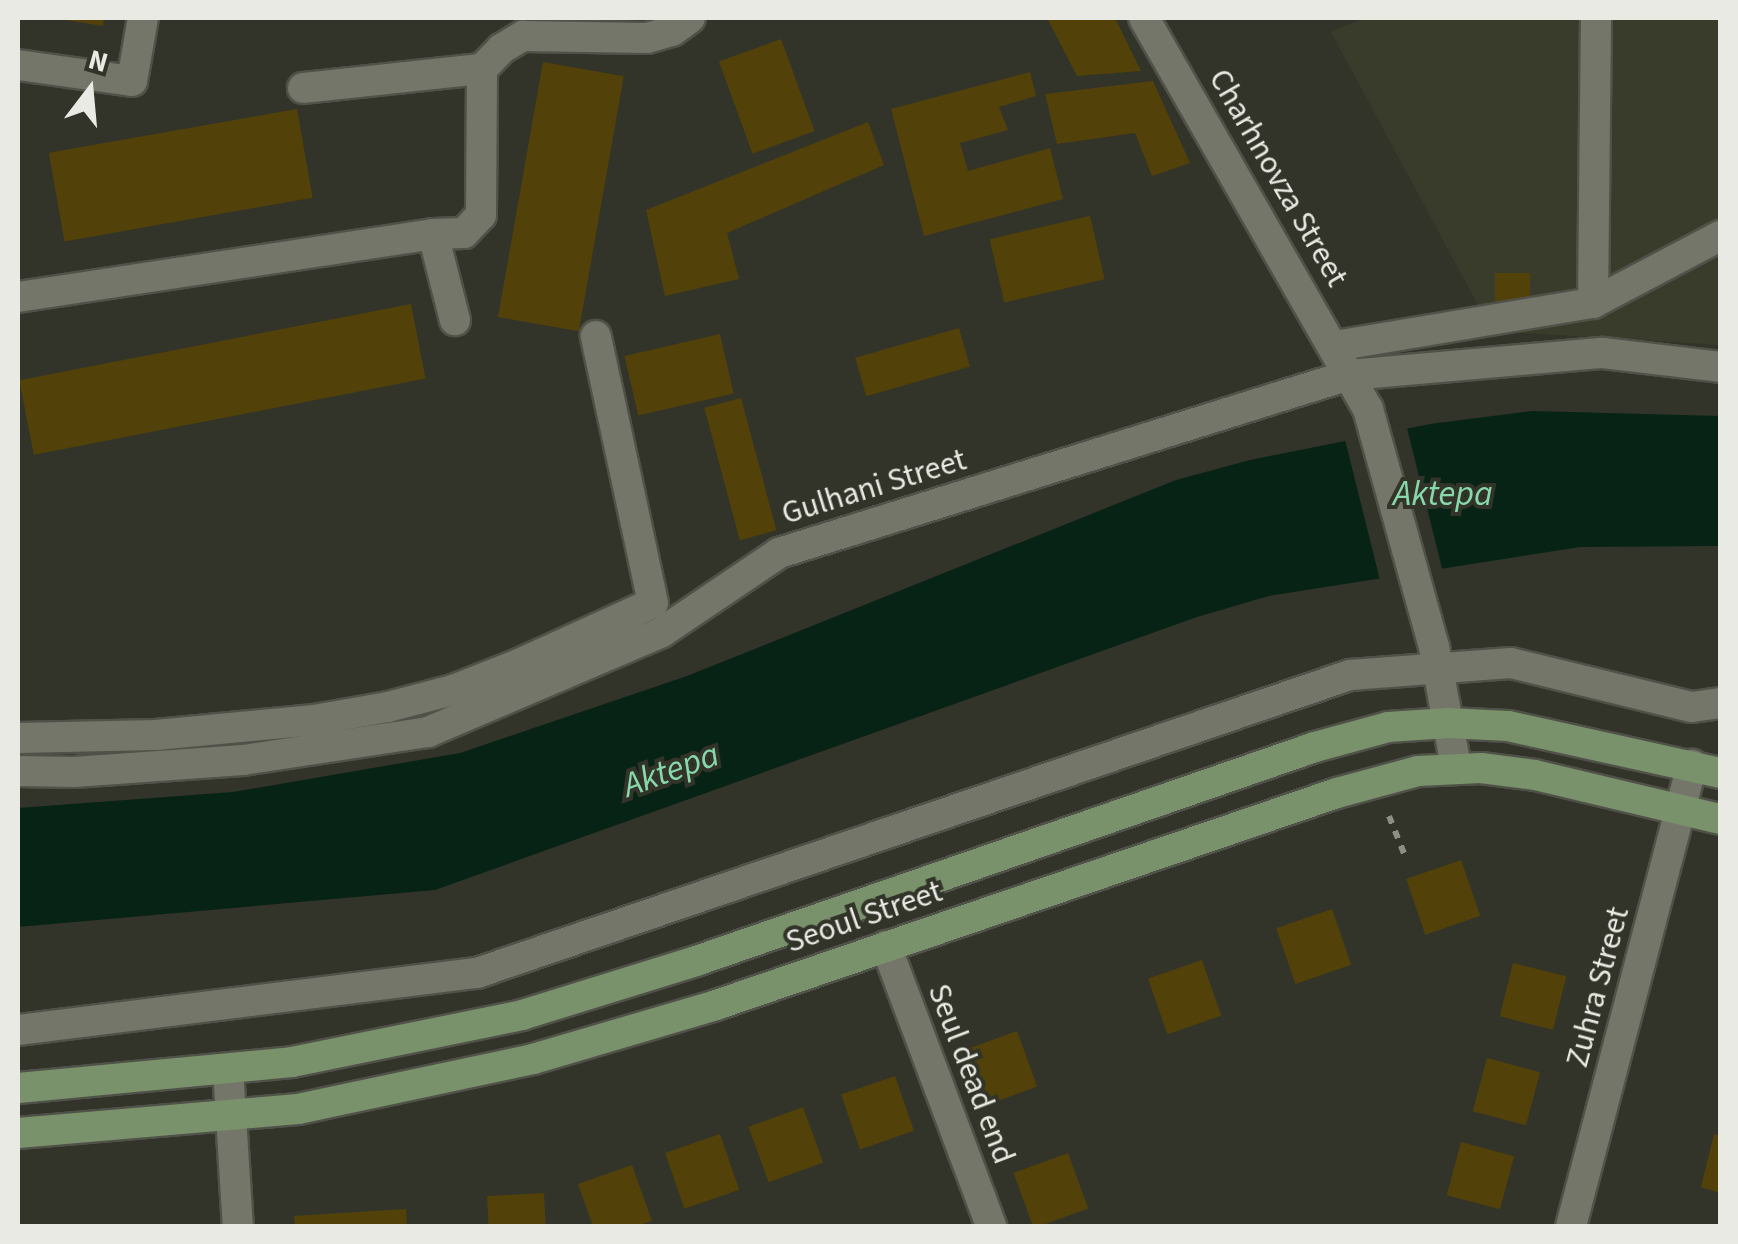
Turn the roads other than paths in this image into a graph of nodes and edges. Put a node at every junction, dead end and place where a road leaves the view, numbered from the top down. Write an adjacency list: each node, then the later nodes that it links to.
1 (143, 18): 5 (street)
2 (690, 18): 6 (street)
3 (1144, 18): 14 (street, Charhnovza Street)
4 (1596, 18): 11 (street)
5 (18, 64)
6 (482, 68): 7 (street); 8 (street)
7 (303, 88)
8 (433, 234): 10 (street); 12 (street)
9 (1720, 236): 11 (street)
10 (18, 297)
11 (1593, 303): 14 (street)
12 (454, 320)
13 (596, 336): 20 (street)
14 (1335, 346): 16 (street, Charhnovza Street)
15 (1720, 367): 16 (street, Gulhani Street)
16 (1349, 375): 17 (street, Charhnovza Street); 23 (street, Gulhani Street)
17 (1435, 656): 18 (street); 19 (street, Charhnovza Street); 27 (street)
18 (1720, 704)
19 (1448, 723): 21 (street, Charhnovza Street); 22 (main road, Seoul Street); 28 (main road, Seoul Street)
20 (18, 738)
21 (1456, 767): 24 (main road, Seoul Street); 26 (main road, Seoul Street)
22 (1706, 769): 24 (street, Zuhra Street)
23 (18, 771)
24 (1681, 809): 25 (main road, Seoul Street); 34 (street, Zuhra Street)
25 (1720, 820)
26 (886, 946): 30 (main road, Seoul Street); 33 (street, Seul dead end)
27 (18, 1030)
28 (228, 1069): 29 (main road, Seoul Street); 30 (street)
29 (18, 1088)
30 (230, 1118): 31 (main road, Seoul Street); 32 (street)
31 (18, 1133)
32 (238, 1226)
33 (991, 1226)
34 (1571, 1226)

